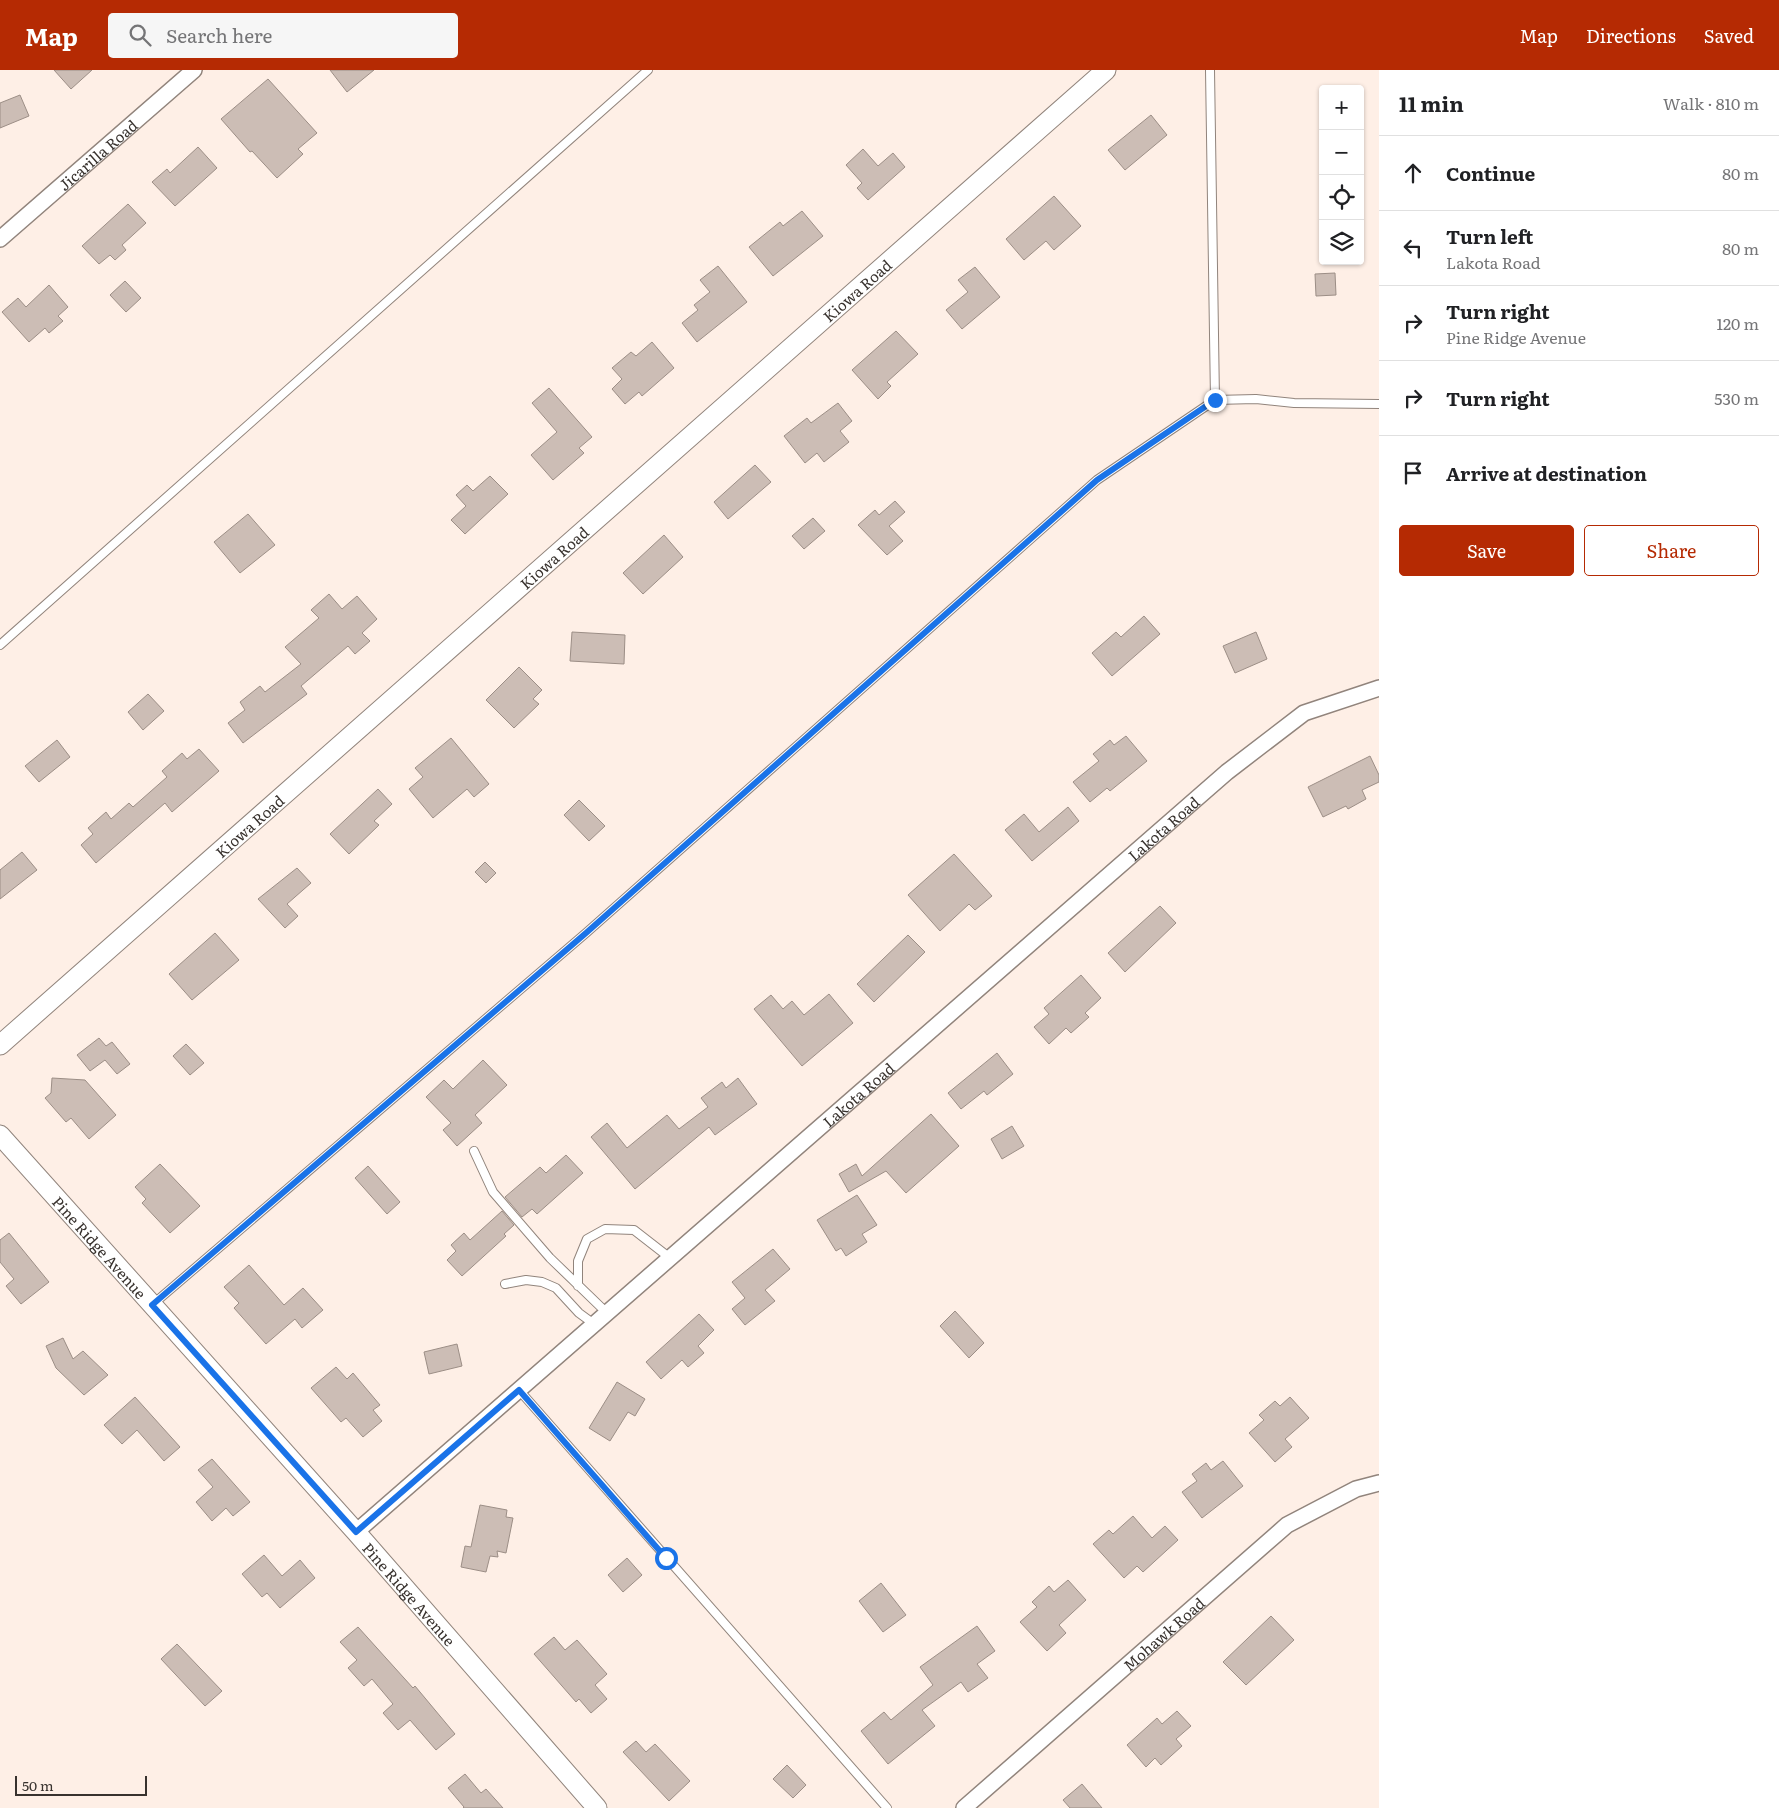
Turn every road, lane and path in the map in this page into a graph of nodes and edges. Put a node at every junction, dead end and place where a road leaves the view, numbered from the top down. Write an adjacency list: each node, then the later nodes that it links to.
1 (194, 70): 5 (street, Jicarilla Road)
2 (648, 70): 8 (lane)
3 (1106, 70): 10 (street, Kiowa Road)
4 (1210, 70): 6 (lane)
5 (0, 239)
6 (1215, 400): 7 (lane); 16 (lane)
7 (1379, 404)
8 (0, 646)
9 (1379, 688): 13 (street, Lakota Road)
10 (0, 1045)
11 (0, 1135): 16 (street, Pine Ridge Avenue)
12 (474, 1151): 15 (lane)
13 (670, 1258): 15 (lane); 17 (street, Lakota Road)
14 (505, 1284): 18 (lane)
15 (578, 1286): 17 (lane)
16 (152, 1305): 21 (street, Pine Ridge Avenue)
17 (607, 1313): 18 (street, Lakota Road)
18 (594, 1324): 19 (street, Lakota Road)
19 (519, 1390): 21 (street, Lakota Road); 23 (lane)
20 (1379, 1483): 24 (street, Mohawk Road)
21 (356, 1532): 22 (street, Pine Ridge Avenue)
22 (597, 1808)
23 (886, 1808)
24 (964, 1808)

